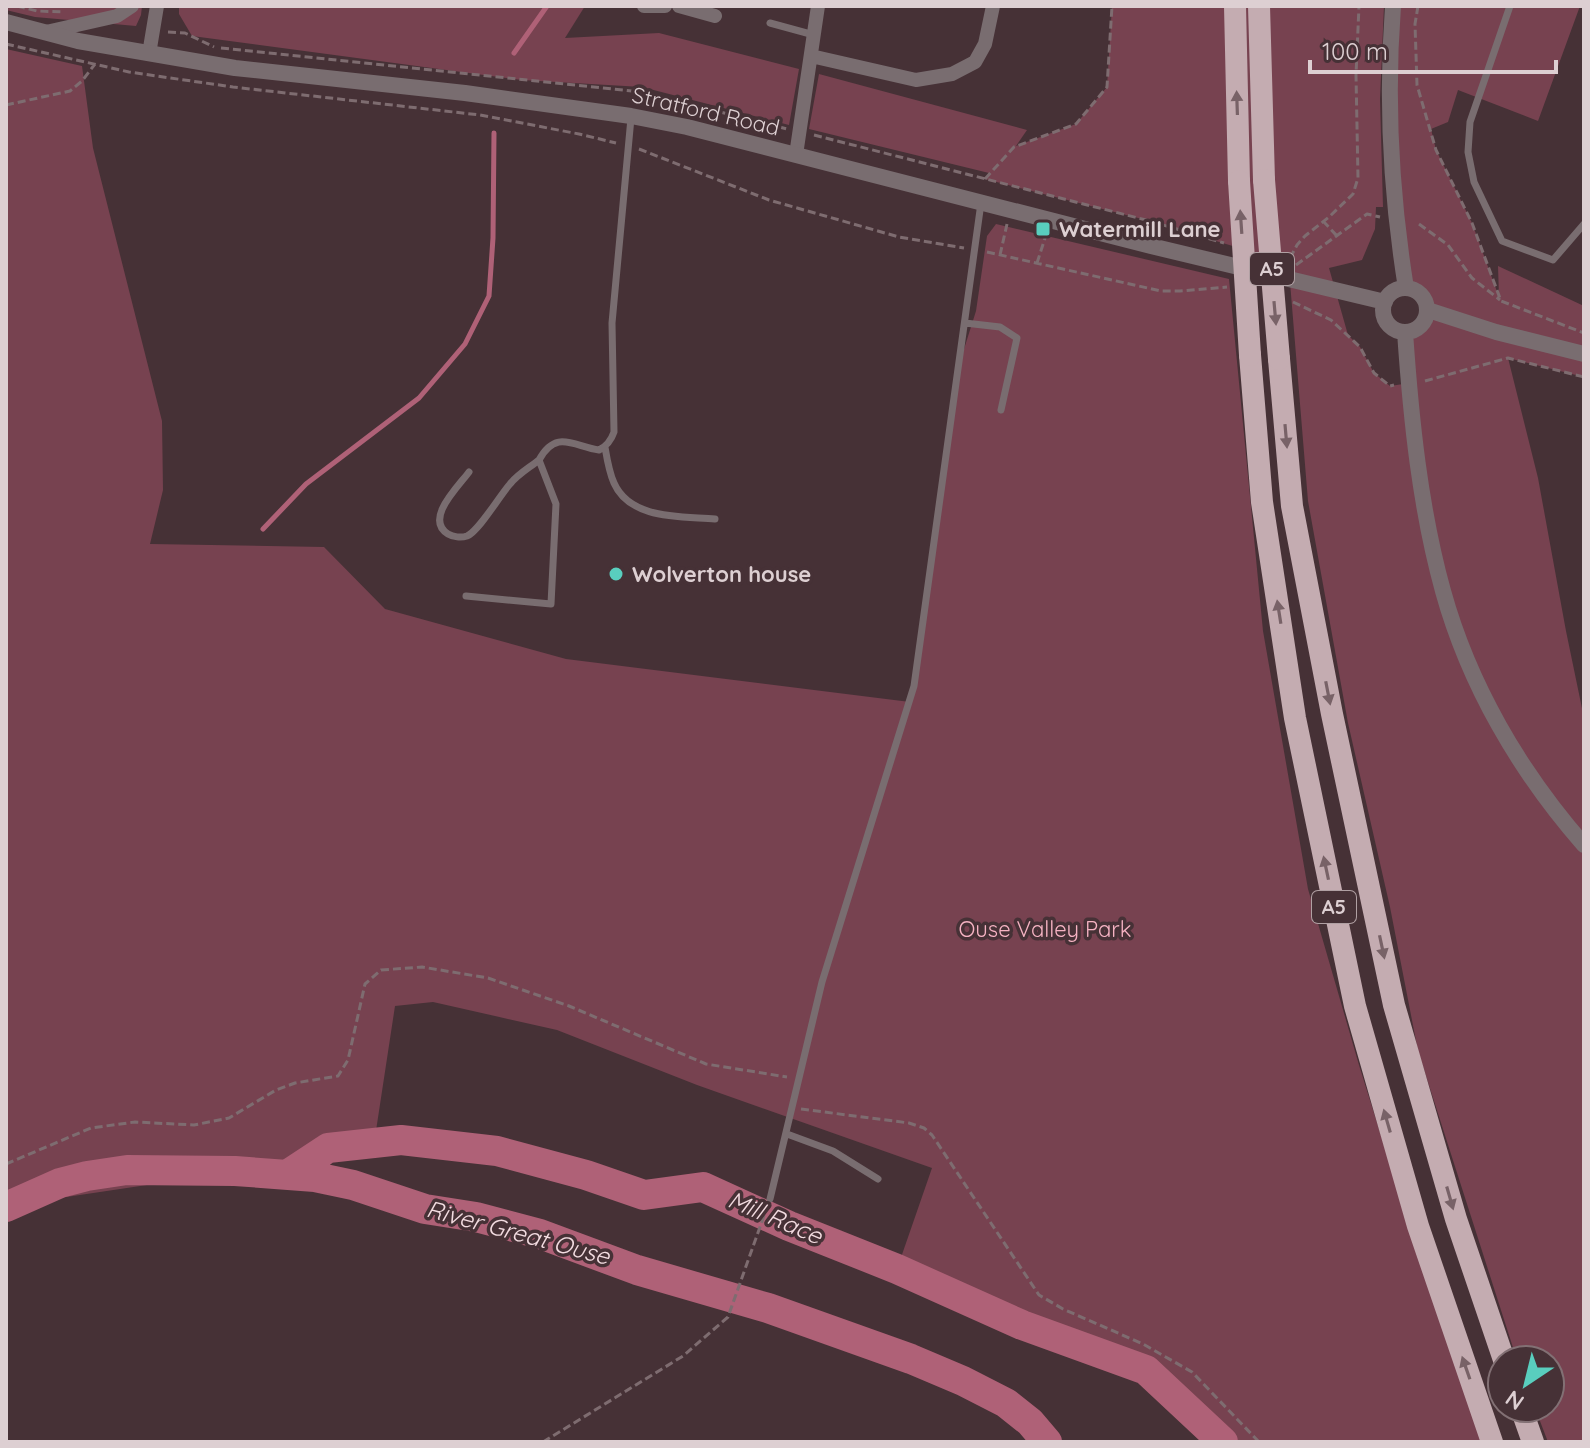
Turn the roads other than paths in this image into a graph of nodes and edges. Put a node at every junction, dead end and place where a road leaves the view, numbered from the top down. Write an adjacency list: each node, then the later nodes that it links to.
1 (132, 6): 15 (street)
2 (157, 6): 17 (street)
3 (644, 6): 4 (street)
4 (665, 6)
5 (679, 6): 12 (street)
6 (818, 6): 16 (street)
7 (993, 6): 18 (street)
8 (1235, 6): 40 (highway, A5, one-way to 8, bridge)
9 (1259, 6): 39 (highway, A5, one-way to 39, bridge)
10 (1393, 6): 23 (street)
11 (1510, 6): 22 (lane)
12 (715, 16)
13 (6, 22): 15 (street, Stratford Road)
14 (770, 23): 16 (lane)
15 (46, 32): 17 (street, Stratford Road)
16 (814, 35): 18 (street)
17 (149, 54): 19 (street, Stratford Road)
18 (811, 56): 20 (street)
19 (631, 116): 20 (street, Stratford Road); 30 (lane)
20 (796, 155): 21 (street, Stratford Road)
21 (981, 201): 24 (street, Stratford Road); 26 (lane)
22 (1584, 224)
23 (1406, 288): 24 (street); 25 (street)
24 (1385, 302): 27 (street)
25 (1428, 310): 27 (street); 28 (street)
26 (965, 323): 29 (lane); 36 (lane)
27 (1405, 332): 35 (street)
28 (1584, 354)
29 (1001, 410)
30 (605, 447): 31 (lane); 33 (lane)
31 (539, 460): 32 (lane); 34 (lane)
32 (469, 472)
33 (715, 519)
34 (466, 596)
35 (1584, 845)
36 (787, 1134): 37 (lane); 38 (lane)
37 (878, 1179)
38 (770, 1199)
39 (1499, 1344)
40 (1492, 1442)

